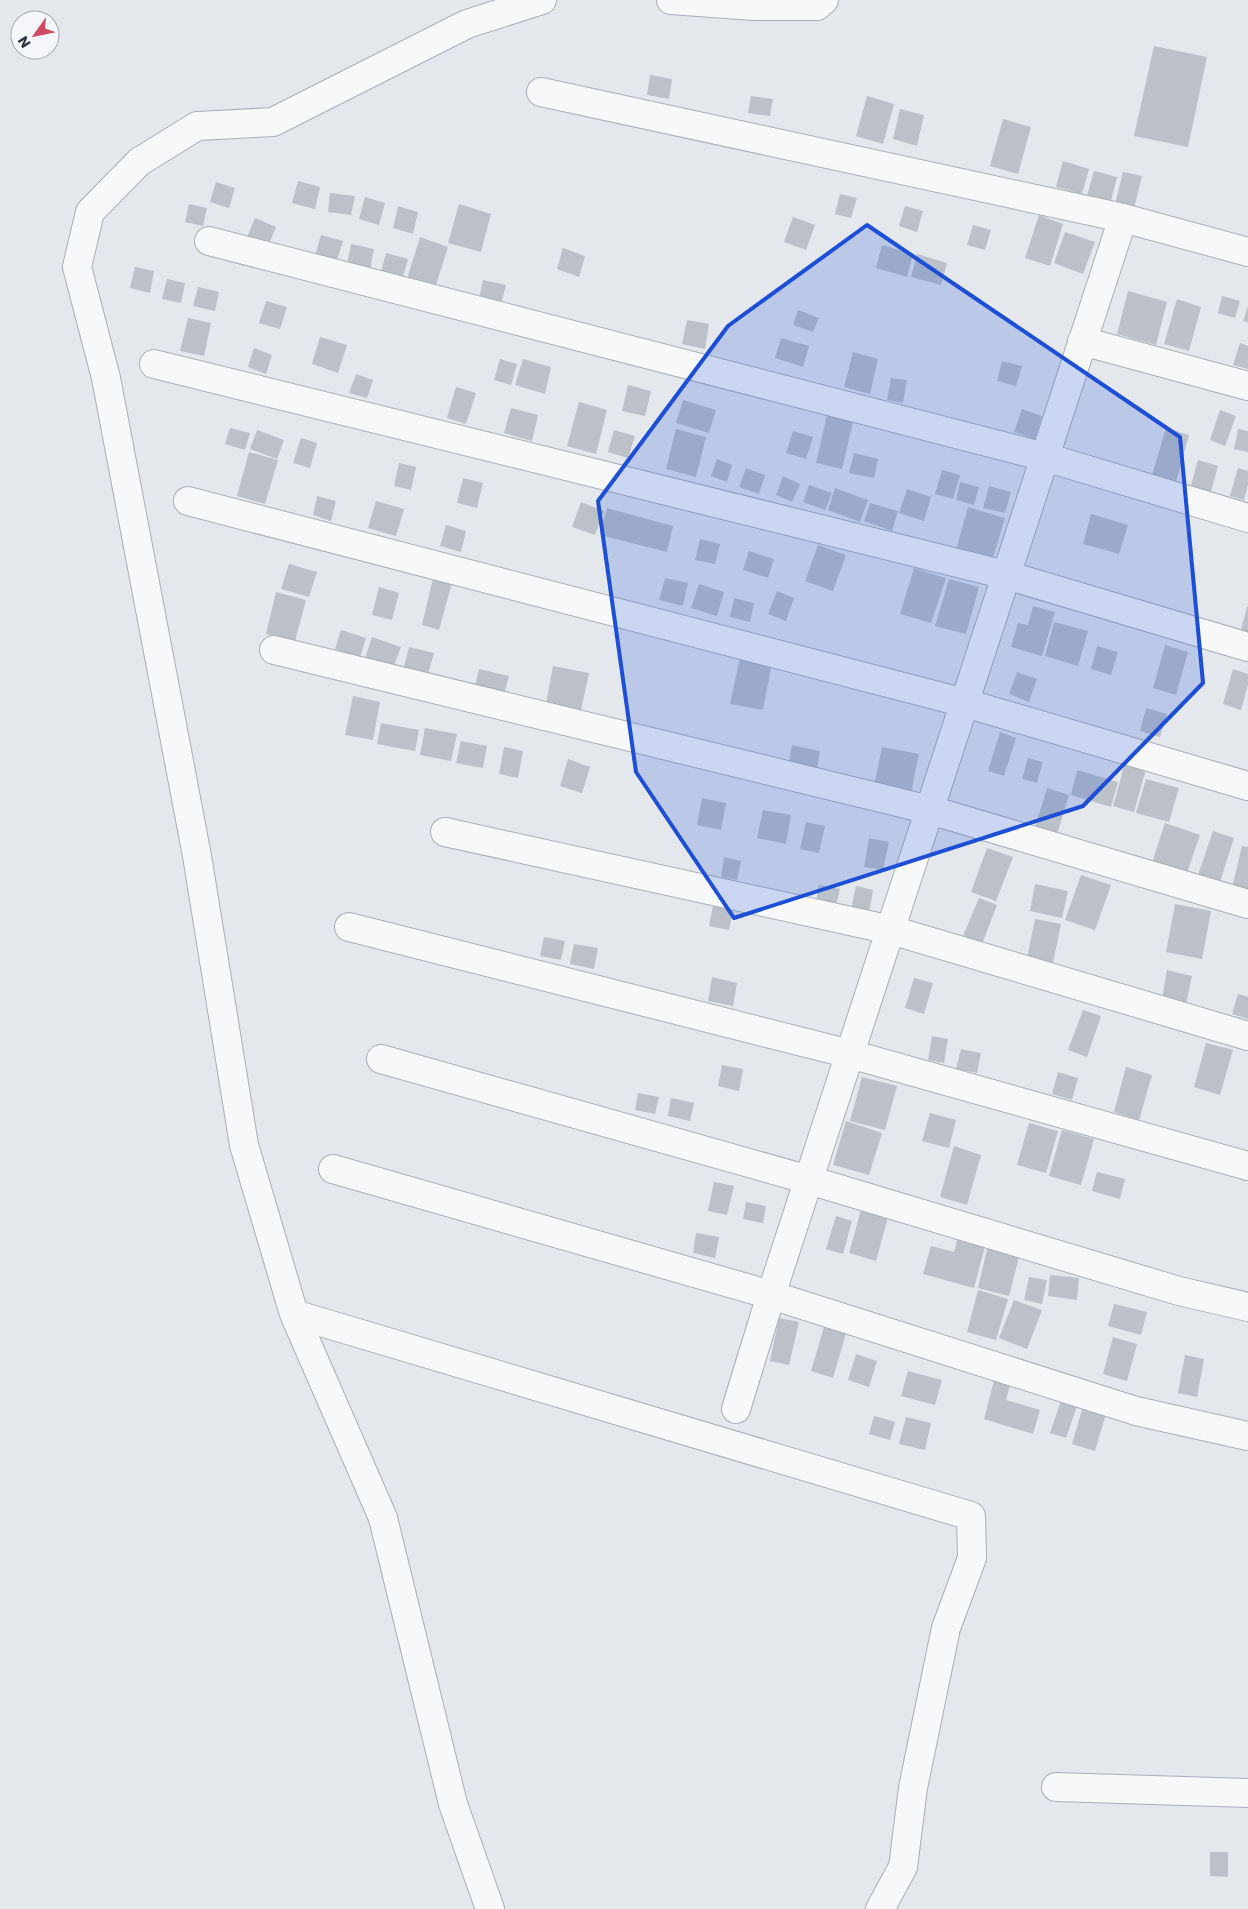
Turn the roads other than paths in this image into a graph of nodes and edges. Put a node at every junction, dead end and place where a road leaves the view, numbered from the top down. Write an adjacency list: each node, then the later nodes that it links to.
1 (542, 0): 32 (street)
2 (671, 0): 3 (street)
3 (824, 0)
4 (541, 92): 5 (street)
5 (1123, 218): 7 (street); 8 (street)
6 (209, 241): 11 (street)
7 (1248, 252)
8 (1082, 341): 10 (street); 11 (street)
9 (154, 364): 14 (street)
10 (1248, 386)
11 (1045, 457): 13 (street); 14 (street)
12 (188, 501): 17 (street)
13 (1248, 518)
14 (1006, 576): 15 (street); 17 (street)
15 (1248, 647)
16 (274, 650): 19 (street)
17 (965, 703): 18 (street); 19 (street)
18 (1248, 786)
19 (930, 810): 21 (street); 23 (street)
20 (445, 832): 23 (street)
21 (1248, 904)
22 (349, 927): 25 (street)
23 (890, 930): 24 (street); 25 (street)
24 (1248, 1036)
25 (850, 1054): 27 (street); 29 (street)
26 (381, 1059): 29 (street)
27 (1248, 1166)
28 (333, 1169): 30 (street)
29 (808, 1180): 30 (street); 31 (street)
30 (771, 1295): 33 (street); 34 (street)
31 (1248, 1307)
32 (294, 1314): 37 (street); 38 (street)
33 (736, 1409)
34 (1248, 1436)
35 (1056, 1787): 36 (street)
36 (1248, 1793)
37 (490, 1909)
38 (880, 1909)

